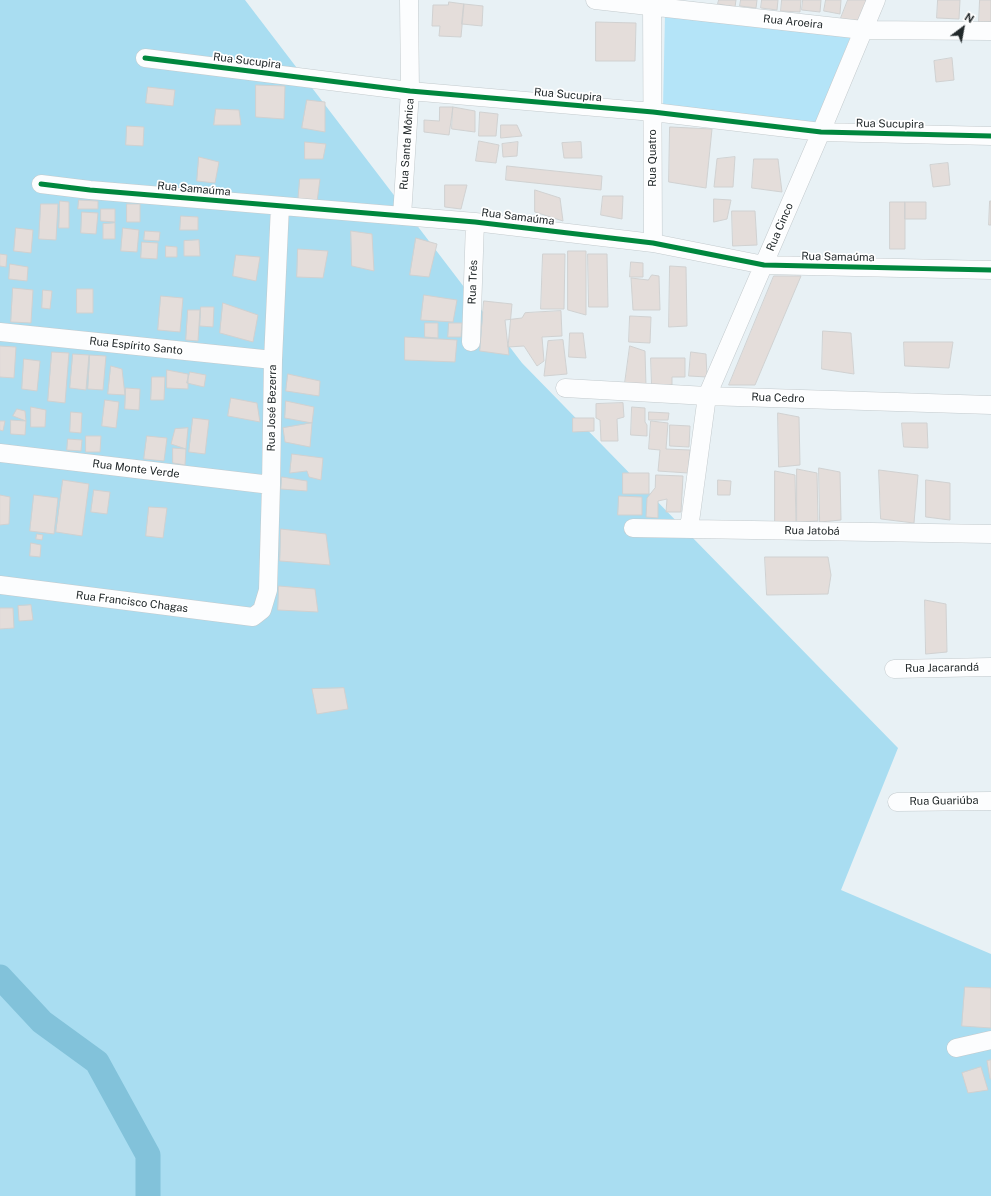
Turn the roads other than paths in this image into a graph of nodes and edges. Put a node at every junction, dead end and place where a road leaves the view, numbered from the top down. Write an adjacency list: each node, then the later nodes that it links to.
1 (409, 0): 8 (street, Rua Santa Mônica)
2 (595, 0): 4 (street, Rua Aroeira)
3 (876, 0): 5 (street, Rua Cinco)
4 (652, 3): 5 (street, Rua Aroeira); 9 (street, Rua Quatro)
5 (863, 30): 6 (street, Rua Aroeira); 10 (street, Rua Cinco)
6 (991, 31)
7 (145, 58): 8 (street, Rua Sucupira)
8 (410, 91): 9 (street, Rua Sucupira); 14 (street, Rua Santa Mônica)
9 (653, 112): 10 (street, Rua Sucupira); 16 (street, Rua Quatro)
10 (821, 132): 11 (street, Rua Sucupira); 17 (street, Rua Cinco)
11 (991, 136)
12 (41, 184): 13 (street, Rua Samaúma)
13 (280, 206): 14 (street, Rua Samaúma); 21 (street, Rua José Bezerra)
14 (402, 216): 15 (street, Rua Samaúma)
15 (475, 222): 16 (street, Rua Samaúma); 20 (street, Rua Três)
16 (653, 243): 17 (street, Rua Samaúma)
17 (764, 265): 18 (street, Rua Samaúma); 23 (street, Rua Cinco)
18 (991, 270)
19 (0, 332): 21 (street, Rua Espírito Santo)
20 (471, 342)
21 (273, 360): 26 (street, Rua José Bezerra)
22 (565, 388): 23 (street, Rua Cedro)
23 (707, 396): 24 (street, Rua Cedro); 28 (street, Rua Cinco)
24 (991, 405)
25 (0, 453): 26 (street, Rua Monte Verde)
26 (271, 485): 31 (street, Rua José Bezerra)
27 (633, 528): 28 (street, Rua Jatobá)
28 (689, 529): 29 (street, Rua Jatobá)
29 (991, 534)
30 (0, 586): 31 (street, Rua Francisco Chagas)
31 (262, 610)
32 (991, 667): 33 (street, Rua Jacarandá)
33 (894, 669)
34 (991, 801): 35 (street, Rua Guariúba)
35 (897, 802)
36 (991, 1040): 37 (street)
37 (956, 1048)

